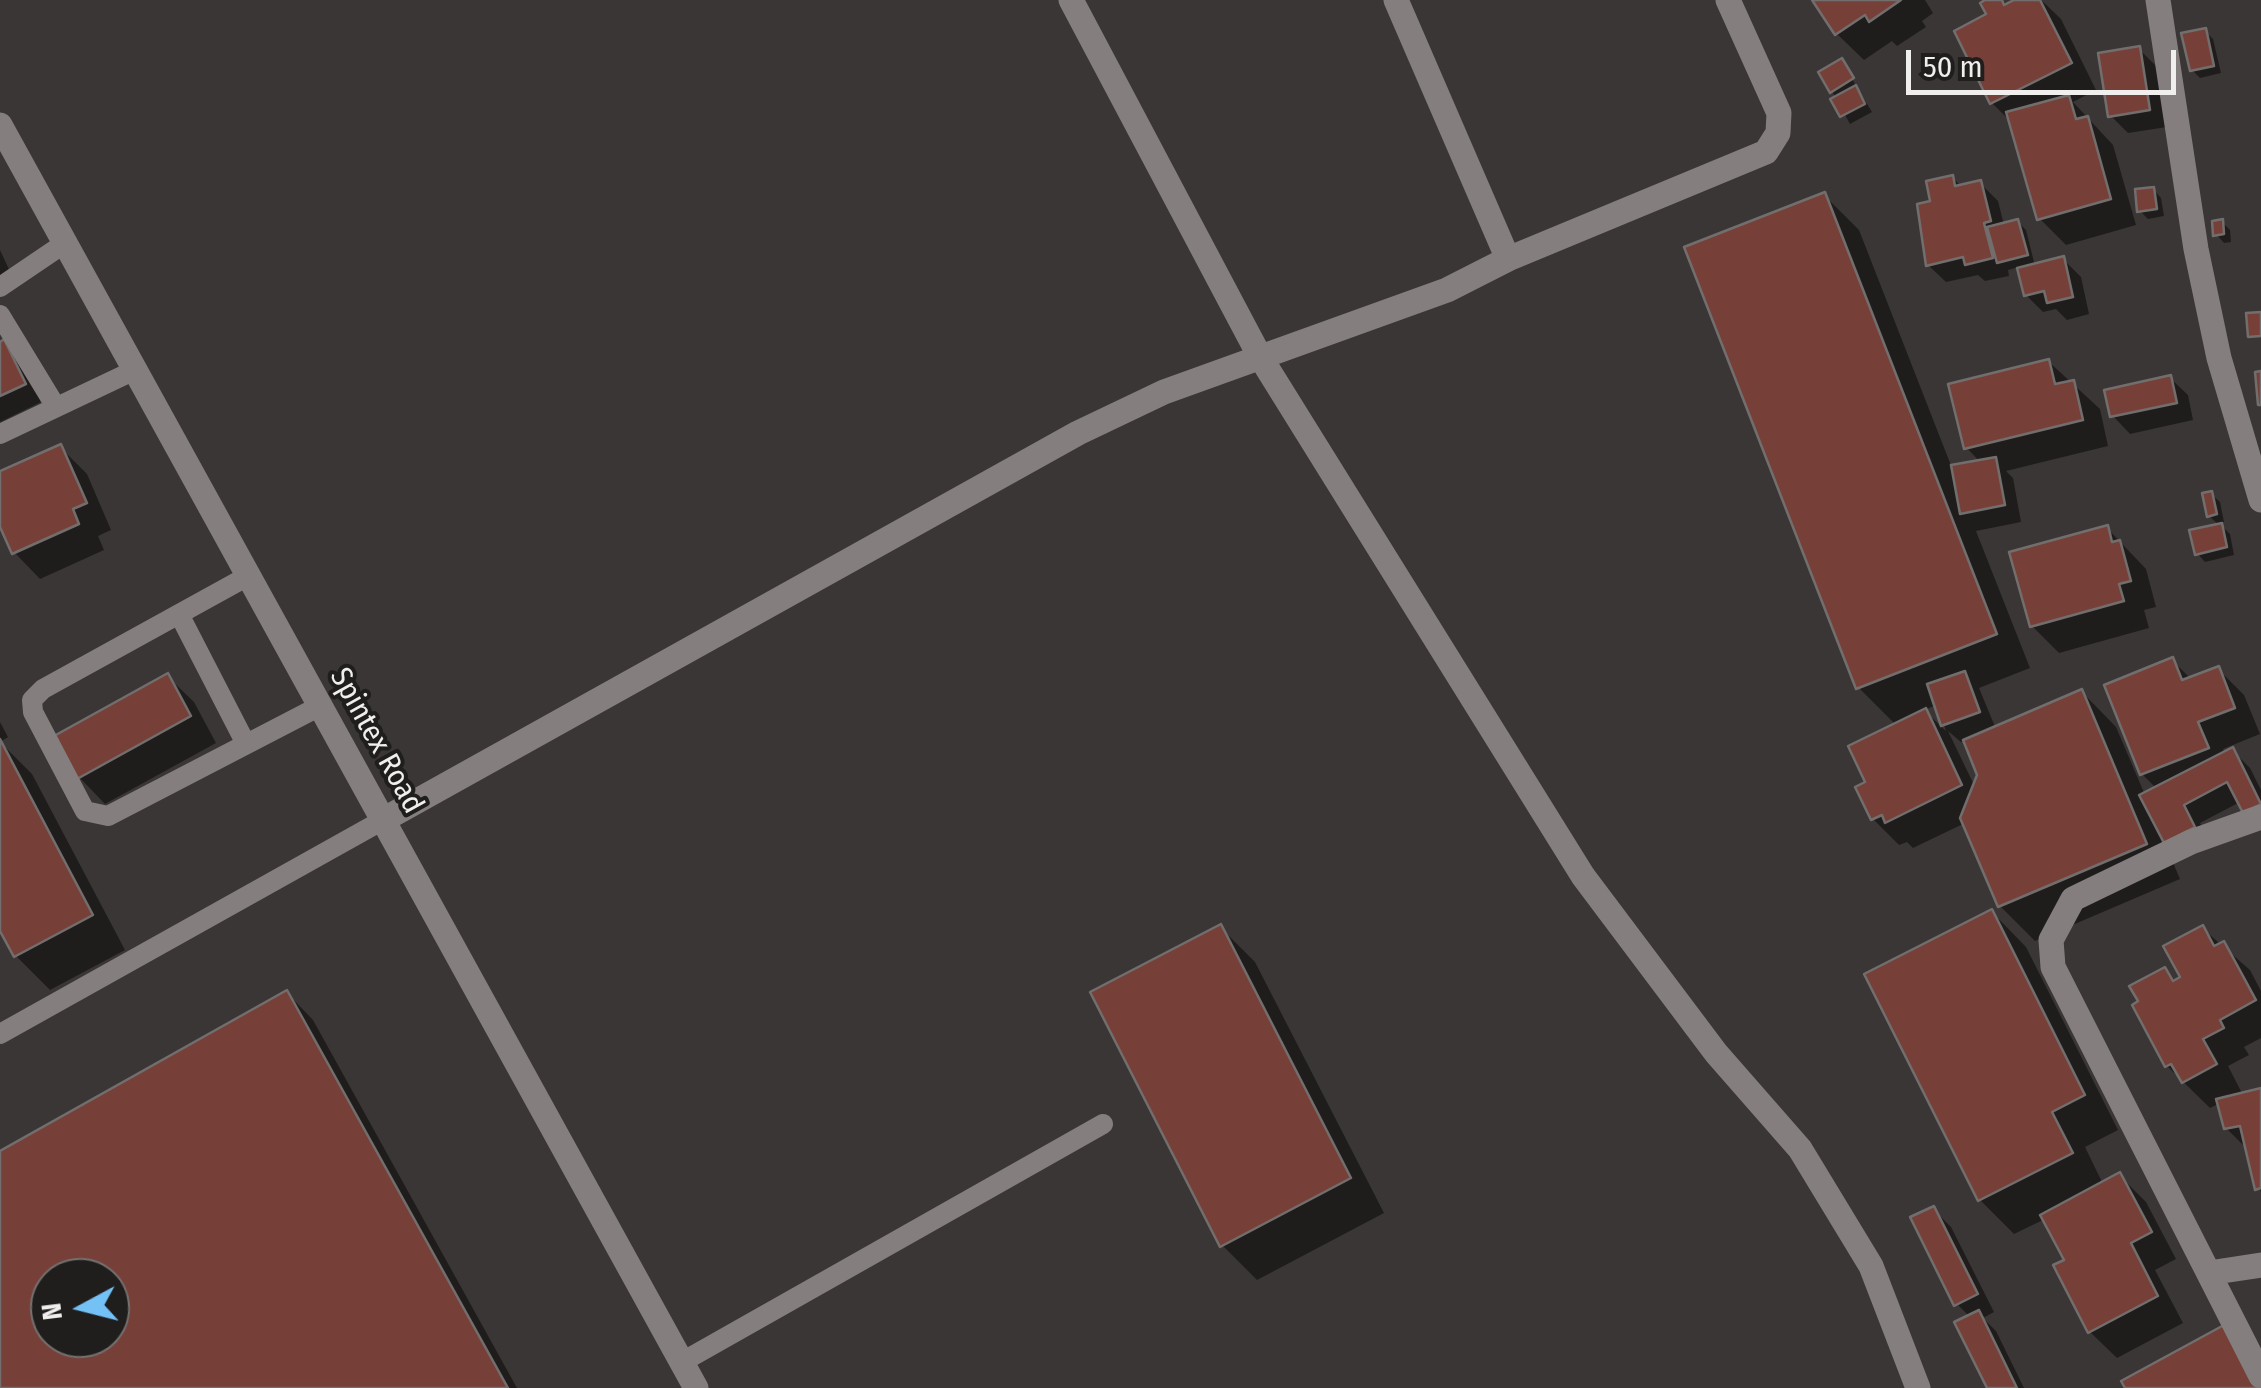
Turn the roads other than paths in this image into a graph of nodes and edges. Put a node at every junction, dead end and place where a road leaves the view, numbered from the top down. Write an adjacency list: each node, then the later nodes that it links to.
1 (1071, 0): 10 (street)
2 (1396, 0): 7 (street)
3 (1728, 0): 7 (street)
4 (2158, 0): 14 (street)
5 (0, 124): 6 (street, Spintex Road)
6 (65, 242): 8 (lane); 11 (street, Spintex Road)
7 (1508, 259): 10 (street)
8 (0, 287)
9 (0, 315): 12 (lane)
10 (1259, 355): 20 (street); 28 (street)
11 (136, 370): 12 (lane); 15 (street, Spintex Road)
12 (56, 408): 13 (lane)
13 (0, 434)
14 (2261, 500)
15 (248, 576): 16 (lane); 17 (street, Spintex Road)
16 (179, 614): 18 (lane); 18 (lane)
17 (320, 706): 18 (lane); 20 (street, Spintex Road)
18 (246, 744)
19 (2261, 816): 24 (street)
20 (383, 820): 21 (lane); 25 (street, Spintex Road)
21 (0, 1034)
22 (1103, 1124): 25 (lane)
23 (2261, 1265): 24 (street)
24 (2209, 1273): 26 (street)
25 (682, 1362): 27 (street, Spintex Road)
26 (2261, 1376)
27 (696, 1388)
28 (1918, 1388)

